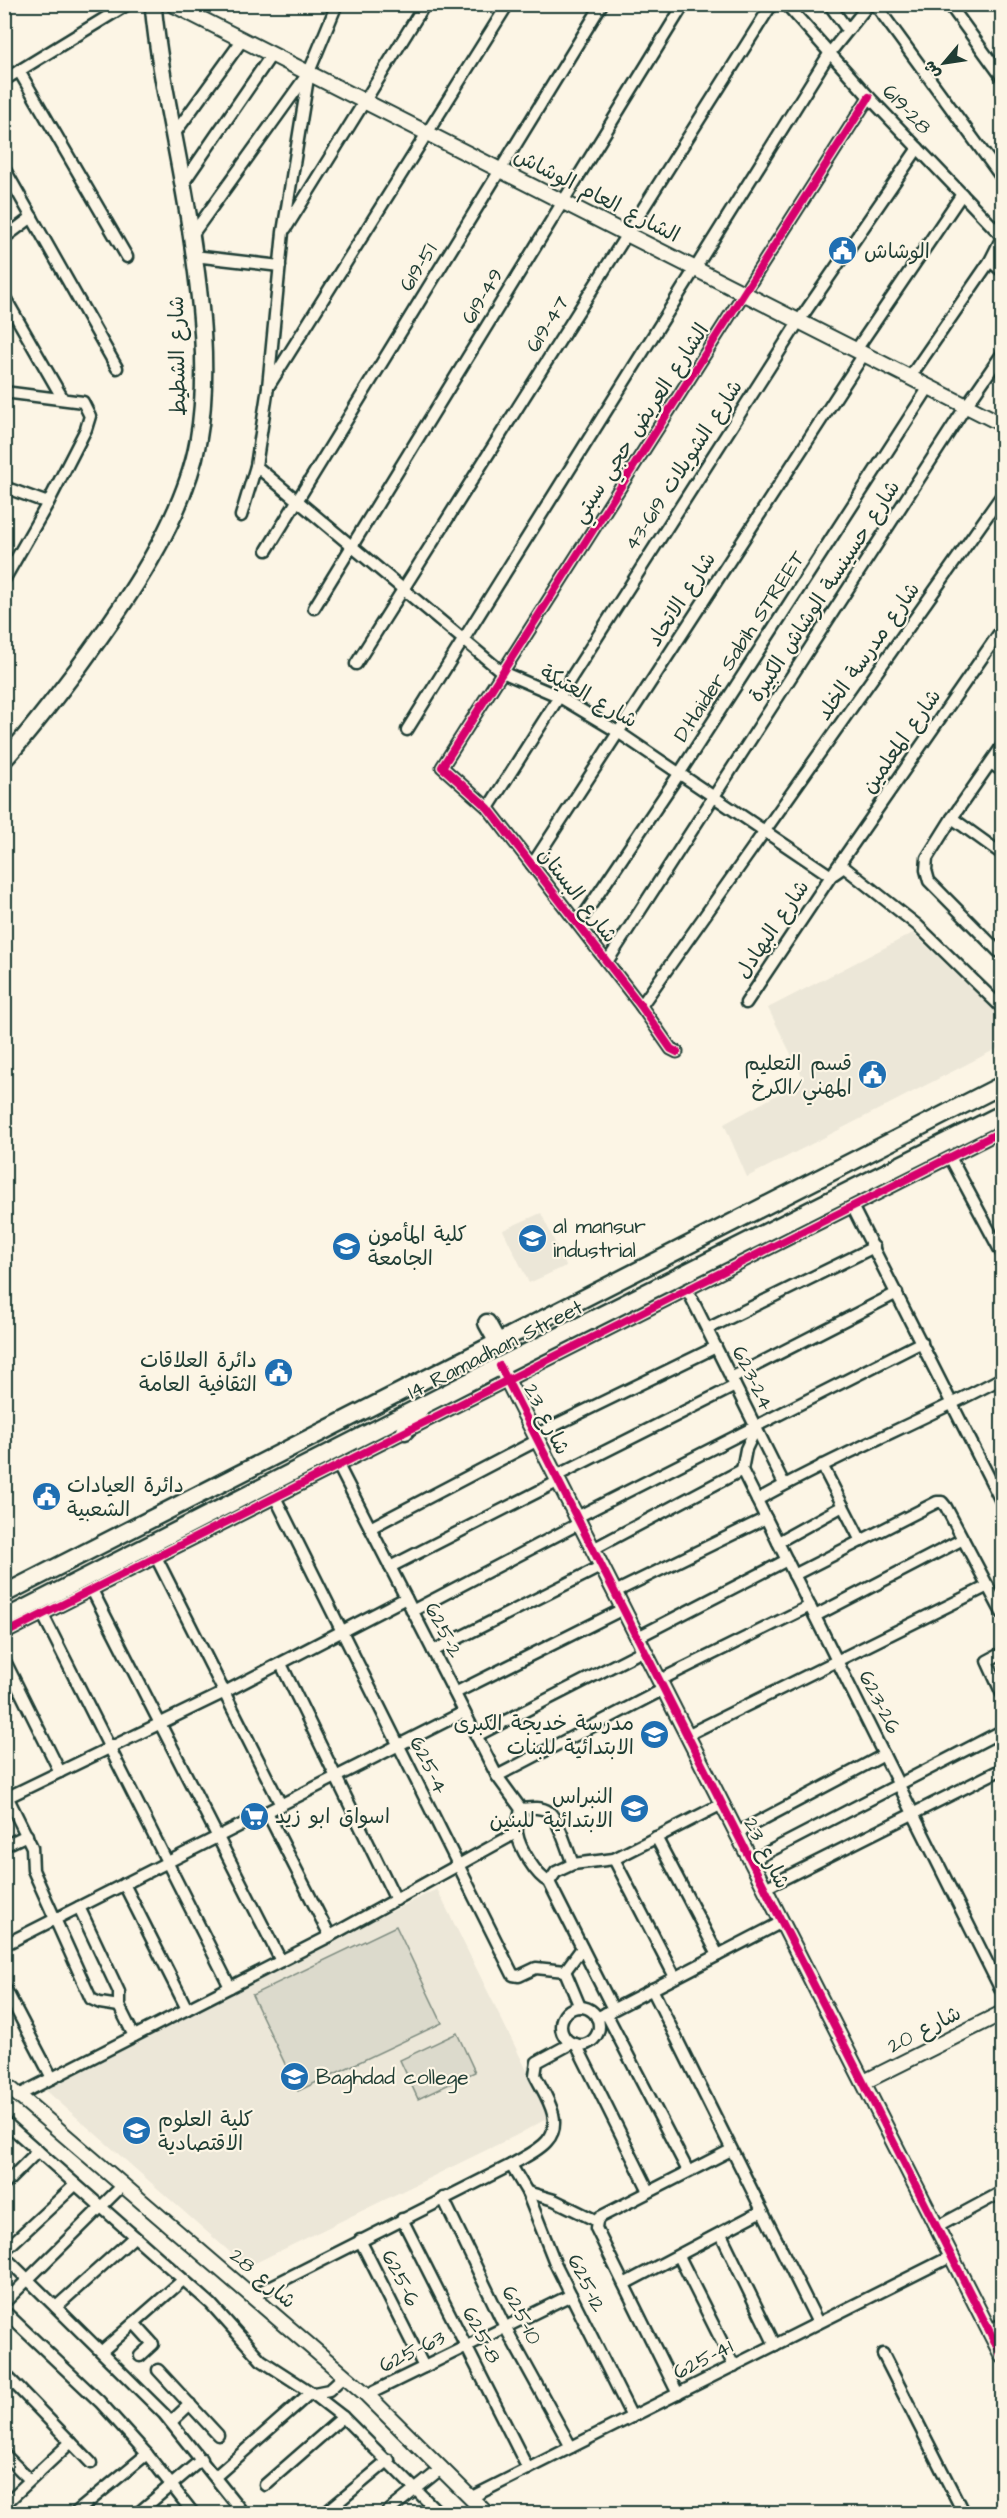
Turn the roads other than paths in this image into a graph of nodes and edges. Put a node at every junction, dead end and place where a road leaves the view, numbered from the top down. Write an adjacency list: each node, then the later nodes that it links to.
1 (128, 4): 19 (street)
2 (153, 4): 26 (main road, شارع الشطيط)
3 (172, 4): 16 (street, الشارع العام الوشاش)
4 (337, 4): 20 (street)
5 (425, 4): 24 (street)
6 (508, 4): 25 (street)
7 (602, 4): 29 (street, 619-51)
8 (684, 4): 33 (street, 619-49)
9 (772, 4): 36 (street, 619-47)
10 (786, 4): 18 (street, 619-28)
11 (829, 4): 15 (street)
12 (869, 4): 15 (street)
13 (875, 4): 30 (street)
14 (949, 4): 21 (street)
15 (847, 29): 18 (street)
16 (243, 39): 17 (street, الشارع العام الوشاش); 26 (street)
17 (272, 54): 20 (street, الشارع العام الوشاش); 31 (street)
18 (829, 54): 23 (street, 619-28); 44 (street)
19 (19, 71): 22 (street); 41 (street)
20 (309, 72): 24 (street, الشارع العام الوشاش); 35 (street); 37 (street)
21 (1002, 76)
22 (4, 80)
23 (869, 97): 27 (street, 619-28); 46 (street, الشارع العريض حجي سبتي)
24 (366, 101): 25 (street, الشارع العام الوشاش); 35 (street)
25 (427, 132): 29 (street, الشارع العام الوشاش); 53 (street)
26 (175, 133): 31 (main road, شارع الشطيط)
27 (918, 148): 32 (street, 619-28); 48 (street, شارع الشويلات 619-43)
28 (4, 168): 34 (street)
29 (501, 170): 33 (street, الشارع العام الوشاش); 62 (street, 619-51)
30 (1002, 178)
31 (183, 182): 37 (main road, شارع الشطيط)
32 (962, 194): 39 (street, 619-28); 49 (street, شارع الاتحاد)
33 (563, 201): 36 (street, الشارع العام الوشاش); 65 (street, 619-49)
34 (32, 218): 38 (street); 51 (street)
35 (283, 232): 43 (street)
36 (627, 234): 44 (street, الشارع العام الوشاش); 68 (street, 619-47)
37 (192, 235): 40 (main road, شارع الشطيط)
38 (4, 238)
39 (1001, 239): 42 (street)
40 (194, 256): 43 (street); 78 (main road, شارع الشطيط)
41 (127, 257)
42 (990, 261): 45 (street); 52 (street)
43 (280, 266): 53 (street)
44 (696, 269): 46 (street, الشارع العام الوشاش); 71 (street)
45 (1002, 271)
46 (744, 293): 48 (street, الشارع العام الوشاش); 73 (street, الشارع العريض حجي سبتي)
47 (4, 296): 56 (street)
48 (799, 321): 49 (street, الشارع العام الوشاش); 74 (street, شارع الشويلات 619-43)
49 (860, 352): 52 (street, الشارع العام الوشاش); 76 (street, شارع الاتحاد)
50 (1002, 354): 57 (street, شارع حسينسة الوشاش الكبيرة)
51 (117, 368)
52 (910, 377): 54 (street, الشارع العام الوشاش)
53 (268, 387): 59 (street)
54 (929, 387): 57 (street, الشارع العام الوشاش); 82 (street, D.Haider Sabih STREET)
55 (4, 392): 56 (street)
56 (63, 399): 63 (street)
57 (966, 406): 58 (street, الشارع العام الوشاش); 83 (street, شارع حسينسة الوشاش الكبيرة)
58 (1002, 424)
59 (256, 466): 62 (street, شارع العتيکة); 64 (street)
60 (4, 487): 63 (street)
61 (1002, 495): 86 (street, شارع مدرسة الخلد)
62 (298, 499): 65 (street, شارع العتيکة); 66 (street, 619-51)
63 (48, 503): 67 (street)
64 (241, 516)
65 (353, 545): 68 (street, شارع العتيکة); 69 (street, 619-49)
66 (267, 550)
67 (4, 580)
68 (403, 589): 71 (street, شارع العتيکة); 72 (street, 619-47)
69 (314, 608)
70 (1002, 629): 89 (street, شارع المعلمين)
71 (463, 641): 73 (street, شارع العتيکة); 75 (street)
72 (356, 664)
73 (502, 672): 74 (street, شارع العتيکة); 80 (street, الشارع العريض حجي سبتي)
74 (558, 696): 76 (street, شارع العتيکة); 84 (street, شارع الشويلات 619-43)
75 (407, 730)
76 (618, 732): 82 (street, شارع العتيکة); 88 (street, شارع الاتحاد)
77 (1002, 746): 79 (street)
78 (4, 760)
79 (991, 763): 81 (street); 85 (street)
80 (442, 767): 84 (street, شارع البستان)
81 (1002, 771)
82 (679, 774): 83 (street, شارع العتيکة); 90 (street, D.Haider Sabih STREET)
83 (714, 797): 86 (street, شارع العتيکة); 92 (street, شارع حسينسة الوشاش الكبيرة)
84 (488, 808): 88 (street, شارع البستان)
85 (952, 818): 87 (street); 91 (street)
86 (764, 830): 89 (street, شارع العتيکة); 94 (street, شارع مدرسة الخلد)
87 (1002, 854)
88 (532, 865): 90 (street, شارع البستان)
89 (831, 876): 93 (street, شارع البهادل); 95 (street)
90 (578, 924): 92 (street, شارع البستان)
91 (1002, 953)
92 (607, 962): 94 (street, شارع البستان)
93 (746, 1003)
94 (641, 1006): 96 (street, شارع البستان)
95 (1002, 1008)
96 (677, 1052)
97 (1002, 1085): 110 (main road, 14 Ramadhan Street)
98 (1002, 1114): 107 (main road, 14 Ramadhan Street)
99 (1002, 1131): 100 (street)
100 (950, 1157): 101 (street); 103 (street)
101 (852, 1206): 102 (street); 104 (street)
102 (874, 1248): 105 (street); 108 (street)
103 (1002, 1254)
104 (687, 1289): 107 (street); 108 (street, 623-24)
105 (897, 1293): 109 (street); 114 (street)
106 (487, 1323): 110 (main road)
107 (600, 1324): 112 (main road, 14 Ramadhan Street)
108 (707, 1329): 111 (street, 623-24)
109 (922, 1342): 115 (street); 117 (street)
110 (498, 1343): 144 (main road, 14 Ramadhan Street)
111 (716, 1347): 114 (street, 623-24); 119 (street)
112 (504, 1373): 116 (main road, 14 Ramadhan Street); 118 (street); 119 (street, شارع 23)
113 (1002, 1378): 115 (street)
114 (733, 1382): 117 (street, 623-24); 123 (street)
115 (953, 1404): 121 (street); 127 (street)
116 (422, 1406): 118 (main road); 151 (main road, 14 Ramadhan Street)
117 (756, 1428): 122 (street); 124 (street, 623-24); 130 (street)
118 (405, 1431): 120 (street)
119 (537, 1438): 123 (street, شارع 23); 131 (street)
120 (338, 1465): 125 (street); 131 (street, 625-2)
121 (822, 1465): 124 (street); 128 (street)
122 (742, 1470): 126 (street, 623-26); 135 (street)
123 (557, 1478): 130 (street, شارع 23); 139 (street)
124 (784, 1485): 126 (street)
125 (275, 1497): 136 (street); 152 (street, 625-4)
126 (757, 1500): 129 (street, 623-26)
127 (1002, 1503)
128 (843, 1506): 133 (street); 134 (street)
129 (766, 1518): 134 (street, 623-26); 143 (street)
130 (579, 1520): 135 (street, شارع 23); 147 (street)
131 (370, 1528): 139 (street, 625-2)
132 (963, 1539): 133 (street); 141 (street); 148 (street)
133 (861, 1541): 140 (street)
134 (778, 1542): 137 (street, 623-26)
135 (593, 1548): 138 (street, شارع 23)
136 (156, 1557): 142 (street); 161 (street)
137 (787, 1560): 140 (street, 623-26); 154 (street)
138 (602, 1566): 143 (street, شارع 23); 155 (street)
139 (390, 1567): 145 (street, 625-2)
140 (794, 1575): 148 (street, 623-26)
141 (988, 1586): 149 (street); 158 (street)
142 (92, 1590): 150 (street); 165 (street)
143 (615, 1592): 146 (street, شارع 23)
144 (4, 1594)
145 (406, 1598): 147 (street, 625-2); 152 (street)
146 (623, 1608): 154 (street, شارع 23); 162 (street)
147 (412, 1611): 155 (street, 625-2)
148 (812, 1611): 158 (street, 623-26); 160 (street)
149 (1002, 1613)
150 (43, 1615): 153 (street); 170 (street)
151 (4, 1619)
152 (342, 1633): 159 (street); 169 (street, 625-4)
153 (4, 1634)
154 (641, 1643): 160 (street, شارع 23); 168 (street)
155 (433, 1651): 162 (street, 625-2)
156 (1002, 1653): 163 (street)
157 (4, 1659): 173 (street)
158 (837, 1660): 167 (street); 171 (street, 623-26)
159 (281, 1664): 161 (street); 175 (street)
160 (662, 1685): 167 (street, شارع 23); 174 (street)
161 (224, 1693): 165 (street); 179 (street)
162 (455, 1694): 164 (street, 625-2)
163 (1002, 1694)
164 (464, 1712): 168 (street, 625-2); 169 (street)
165 (160, 1724): 170 (street); 186 (street)
166 (1002, 1730): 176 (street)
167 (687, 1735): 178 (street, شارع 23)
168 (476, 1736): 174 (street, 625-2)
169 (398, 1746): 175 (street); 193 (street, 625-4)
170 (110, 1748): 173 (street); 191 (street)
171 (884, 1755): 176 (street, 623-26); 184 (street)
172 (1002, 1769): 182 (street)
173 (60, 1772): 177 (street)
174 (497, 1776): 180 (street, 625-2)
175 (336, 1777): 179 (street); 197 (street)
176 (899, 1784): 182 (street, 623-26); 190 (street)
177 (6, 1794): 185 (street)
178 (722, 1804): 184 (street, شارع 23); 187 (street)
179 (281, 1805): 181 (street)
180 (521, 1809): 183 (street); 192 (street)
181 (267, 1812): 186 (street); 201 (street)
182 (914, 1814): 196 (street); 211 (street, 623-26)
183 (516, 1833): 193 (street); 194 (street)
184 (737, 1833): 190 (street, شارع 23)
185 (27, 1835): 188 (street); 199 (street)
186 (218, 1837): 191 (street); 205 (street)
187 (656, 1837): 189 (street); 204 (street)
188 (4, 1846)
189 (614, 1858): 192 (street); 207 (street)
190 (751, 1861): 196 (street, شارع 23)
191 (168, 1862): 195 (street); 209 (street)
192 (573, 1864): 194 (street)
193 (457, 1865): 197 (street); 206 (street, 625-4)
194 (549, 1882): 203 (street)
195 (124, 1884): 198 (street); 214 (street)
196 (765, 1888): 200 (street, شارع 23)
197 (396, 1900): 201 (street)
198 (79, 1907): 199 (street); 212 (street)
199 (55, 1919): 202 (street); 212 (street)
200 (782, 1922): 204 (street); 220 (street, شارع 23)
201 (330, 1936): 205 (street)
202 (4, 1945)
203 (582, 1948): 206 (street); 215 (street)
204 (718, 1955): 207 (street)
205 (281, 1961): 209 (street)
206 (565, 1971): 213 (street)
207 (675, 1977): 210 (street)
208 (4, 1986): 219 (street)
209 (230, 1987): 214 (street)
210 (652, 1989): 215 (street); 224 (street)
211 (1002, 1992)
212 (119, 2006): 217 (street)
213 (580, 2007): 215 (street); 218 (street)
214 (187, 2009): 217 (street)
215 (605, 2013): 218 (street); 227 (street)
216 (1002, 2013): 220 (street, شارع 20)
217 (134, 2036): 219 (street)
218 (574, 2044): 226 (street); 231 (street)
219 (52, 2078): 222 (street)
220 (864, 2082): 239 (street, شارع 23)
221 (4, 2083): 222 (street, شارع 28)
222 (19, 2095): 230 (street, شارع 28)
223 (5, 2122): 225 (street)
224 (732, 2150): 227 (street); 236 (street)
225 (38, 2151): 228 (street); 229 (street)
226 (511, 2164): 232 (street, 625-12); 234 (street)
227 (688, 2171): 231 (street)
228 (75, 2184): 235 (street); 243 (street)
229 (4, 2185)
230 (123, 2185): 235 (street); 251 (street, شارع 28)
231 (649, 2191): 238 (street)
232 (527, 2192): 238 (street); 250 (street, 625-12)
233 (1002, 2192): 239 (street)
234 (443, 2198): 237 (street); 257 (street, 625-10)
235 (100, 2207): 241 (street); 247 (street)
236 (762, 2211): 240 (street); 256 (street)
237 (402, 2219): 242 (street); 260 (street, 625-8)
238 (597, 2221): 249 (street)
239 (937, 2227): 246 (street, شارع 23)
240 (721, 2234): 245 (street); 259 (street)
241 (134, 2237): 248 (street); 253 (street)
242 (360, 2240): 251 (street); 266 (street, 625-6)
243 (4, 2251)
244 (4, 2256): 247 (street)
245 (679, 2256): 249 (street); 265 (street)
246 (952, 2256): 256 (street, 625-41); 258 (street, شارع 23)
247 (28, 2280): 252 (street); 253 (street)
248 (183, 2280): 255 (street); 270 (street)
249 (624, 2284): 271 (street)
250 (571, 2295): 257 (street, 625-63); 274 (street, 625-12)
251 (252, 2296): 269 (street, شارع 28)
252 (4, 2303)
253 (56, 2307): 261 (street)
254 (4, 2311): 281 (street)
255 (134, 2323): 261 (street); 263 (street)
256 (818, 2323): 259 (street, 625-41)
257 (506, 2327): 260 (street, 625-63); 279 (street, 625-10)
258 (996, 2327): 264 (street, شارع 23)
259 (775, 2345): 265 (street, 625-41)
260 (466, 2346): 266 (street, 625-63); 286 (street, 625-8)
261 (102, 2351): 276 (street)
262 (883, 2354): 302 (street)
263 (140, 2356)
264 (1002, 2356)
265 (734, 2366): 271 (street, 625-41)
266 (424, 2367): 272 (street, 625-63)
267 (158, 2370): 273 (street)
268 (4, 2373): 278 (street)
269 (344, 2376): 270 (street); 272 (street, شارع 28)
270 (312, 2392): 275 (street); 287 (street)
271 (678, 2394): 274 (street, 625-41)
272 (367, 2395): 285 (street, شارع 28)
273 (190, 2404): 276 (street); 277 (street)
274 (632, 2416): 279 (street, 625-41)
275 (344, 2417): 283 (street); 290 (street)
276 (171, 2422): 282 (street)
277 (218, 2435)
278 (71, 2442): 284 (street); 288 (street)
279 (571, 2448): 286 (street, 625-41)
280 (4, 2454): 288 (street)
281 (147, 2454): 289 (street); 295 (street)
282 (202, 2459): 287 (street); 289 (street)
283 (389, 2460): 291 (street); 298 (street)
284 (91, 2463)
285 (442, 2468): 291 (street); 292 (street, شارع 28)
286 (528, 2469): 292 (street, 625-41)
287 (216, 2476): 297 (street)
288 (30, 2480): 293 (street)
289 (171, 2485): 294 (street); 296 (street)
290 (265, 2485)
291 (414, 2488): 299 (street); 300 (street)
292 (472, 2497): 301 (street, شارع 28)
293 (4, 2505)
294 (191, 2513)
295 (74, 2514)
296 (137, 2514)
297 (244, 2514)
298 (324, 2514)
299 (385, 2514)
300 (441, 2514)
301 (487, 2514)
302 (964, 2514)

